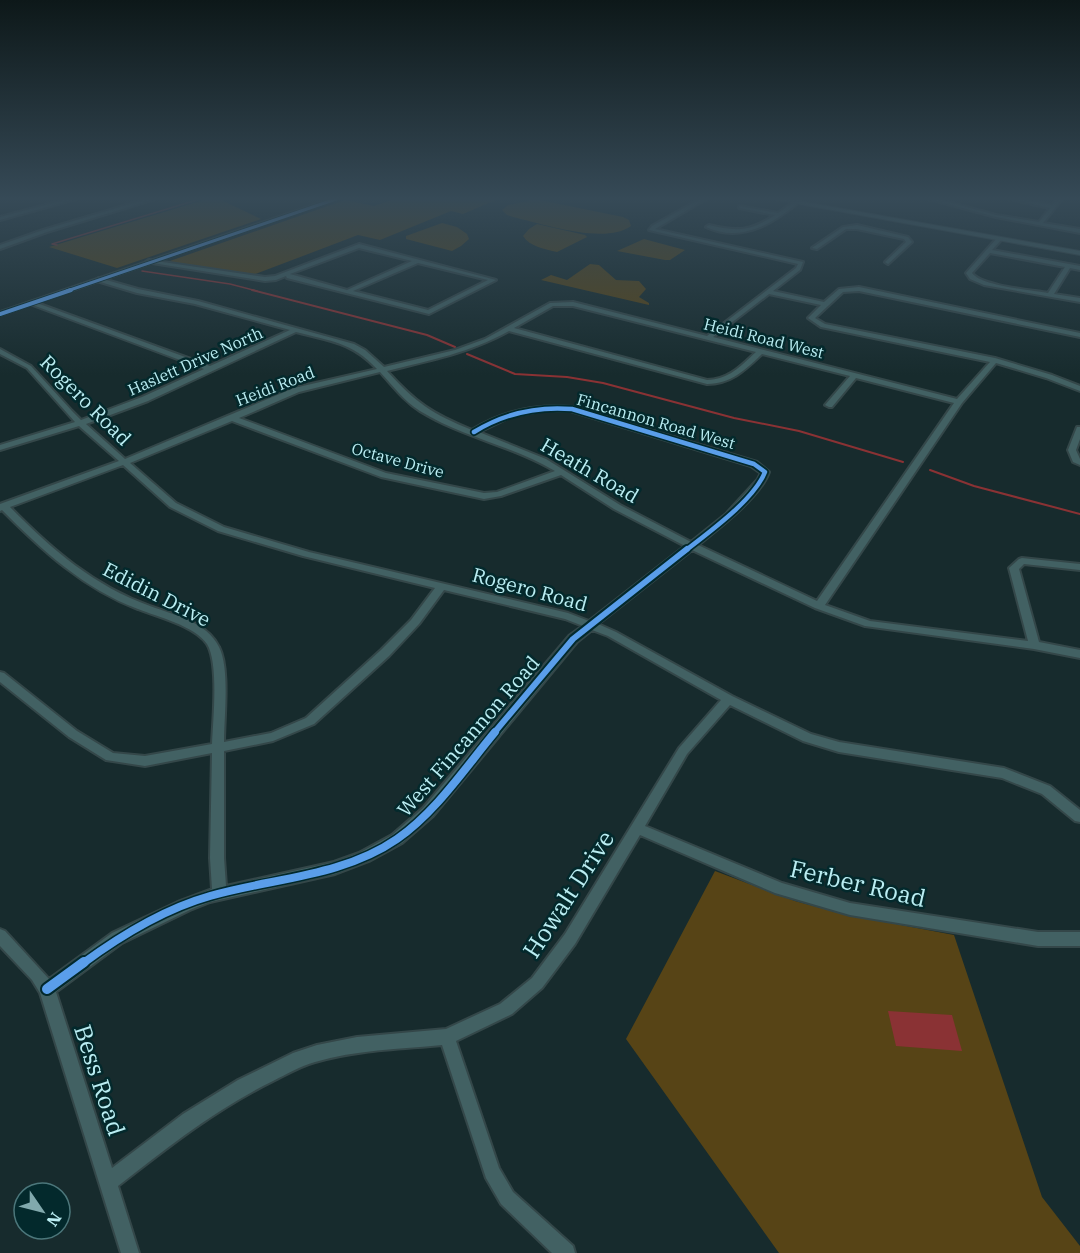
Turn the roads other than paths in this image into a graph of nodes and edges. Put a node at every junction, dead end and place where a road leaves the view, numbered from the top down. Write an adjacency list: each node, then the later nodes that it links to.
1 (162, 257): 9 (street)
2 (331, 257): 13 (street)
3 (403, 257): 8 (street)
4 (776, 257): 15 (street)
5 (893, 257): 10 (street)
6 (983, 257): 17 (street)
7 (1023, 257): 11 (street)
8 (417, 261): 16 (street); 16 (street)
9 (149, 262): 13 (street); 14 (street)
10 (888, 262)
11 (1068, 266): 12 (street); 17 (street)
12 (1080, 268)
13 (288, 275): 16 (street)
14 (99, 280): 19 (street); 23 (street, Heath Road)
15 (771, 290): 21 (street); 26 (street)
16 (347, 292)
17 (1050, 295): 18 (street)
18 (1080, 300)
19 (32, 303): 22 (street); 30 (street)
20 (562, 303): 24 (street, Heidi Road); 26 (street, Heidi Road West)
21 (826, 303): 25 (street); 29 (street)
22 (0, 314)
23 (297, 329): 30 (street, Haslett Drive North); 31 (street, Heath Road)
24 (510, 329): 28 (street); 31 (street, Heidi Road)
25 (1080, 335)
26 (708, 338): 28 (street, Heidi Road West)
27 (0, 351): 37 (street, Rogero Road)
28 (760, 352): 32 (street, Heidi Road West)
29 (995, 360): 33 (street); 34 (street)
30 (211, 369): 37 (street, Haslett Drive North)
31 (381, 369): 36 (street, Heidi Road); 39 (street, Heath Road)
32 (855, 375): 34 (street, Heidi Road West); 35 (street)
33 (1080, 389)
34 (959, 402): 49 (street)
35 (829, 405)
36 (232, 418): 42 (street, Heidi Road); 44 (street, Octave Drive)
37 (80, 423): 40 (street, Haslett Drive North); 42 (street, Rogero Road)
38 (1080, 429): 41 (street)
39 (474, 432): 43 (street, Fincannon Road West); 44 (street, Heath Road)
40 (0, 448)
41 (1078, 462)
42 (123, 463): 45 (street, Heidi Road); 48 (street, Rogero Road)
43 (762, 468): 46 (street, West Fincannon Road)
44 (561, 472): 46 (street, Heath Road)
45 (2, 507): 55 (street, Edidin Drive)
46 (692, 546): 49 (street, Heath Road); 50 (street, West Fincannon Road)
47 (1080, 567): 51 (street)
48 (442, 585): 50 (street, Rogero Road); 55 (street)
49 (819, 606): 51 (street, Heath Road)
50 (591, 623): 54 (street, Rogero Road); 58 (street, West Fincannon Road)
51 (1034, 645): 52 (street, Heath Road)
52 (1080, 654)
53 (0, 676): 55 (street)
54 (728, 699): 56 (street, Rogero Road); 57 (street, Howalt Drive)
55 (219, 748): 58 (street, Edidin Drive)
56 (1080, 817)
57 (637, 828): 60 (street, Ferber Road); 62 (street, Howalt Drive)
58 (219, 895): 61 (street, West Fincannon Road)
59 (0, 936): 61 (street, Bess Road)
60 (1080, 939)
61 (47, 989): 63 (street, Bess Road)
62 (447, 1037): 63 (street, Howalt Drive); 65 (street)
63 (108, 1182): 64 (street, Bess Road)
64 (130, 1253)
65 (566, 1253)

